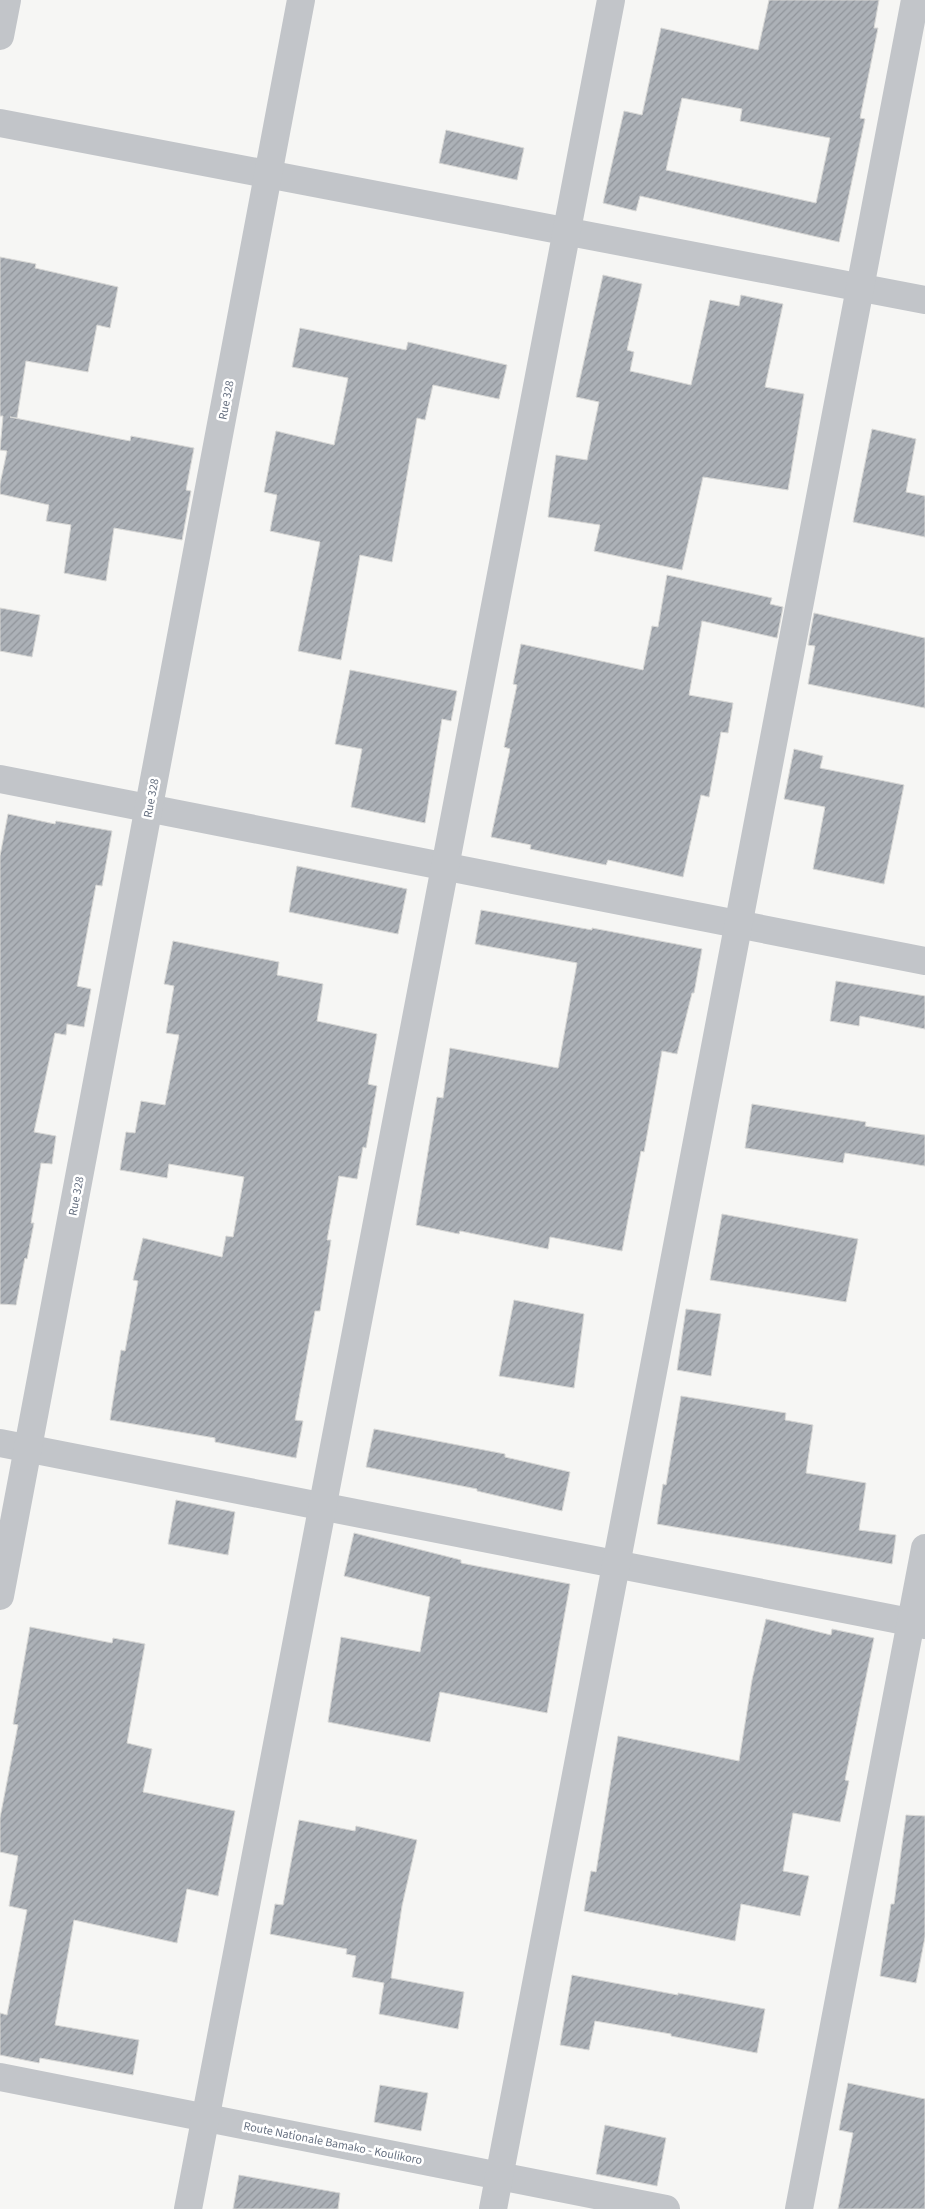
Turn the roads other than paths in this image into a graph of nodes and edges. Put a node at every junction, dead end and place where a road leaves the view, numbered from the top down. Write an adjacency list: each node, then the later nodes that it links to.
1 (7, 0): 5 (street)
2 (301, 0): 7 (street, Rue 328)
3 (611, 0): 8 (street)
4 (915, 0): 9 (street)
5 (0, 36)
6 (0, 123): 7 (street)
7 (268, 174): 8 (street); 12 (street, Rue 328)
8 (566, 232): 9 (street); 13 (street)
9 (860, 288): 10 (street); 14 (street)
10 (925, 300)
11 (0, 778): 12 (street)
12 (149, 808): 13 (street); 17 (street, Rue 328)
13 (445, 866): 14 (street); 18 (street)
14 (738, 924): 15 (street); 20 (street)
15 (925, 960)
16 (0, 1443): 17 (street)
17 (28, 1448): 18 (street); 21 (street, Rue 328)
18 (323, 1506): 20 (street); 24 (street)
19 (925, 1548): 22 (street)
20 (616, 1564): 22 (street); 25 (street)
21 (0, 1596)
22 (918, 1624): 29 (street)
23 (0, 2076): 24 (street, Route Nationale Bamako - Koulikoro)
24 (206, 2118): 25 (street, Route Nationale Bamako - Koulikoro); 26 (street)
25 (500, 2176): 27 (street); 28 (street, Route Nationale Bamako - Koulikoro)
26 (188, 2209)
27 (493, 2209)
28 (666, 2209)
29 (798, 2209)

